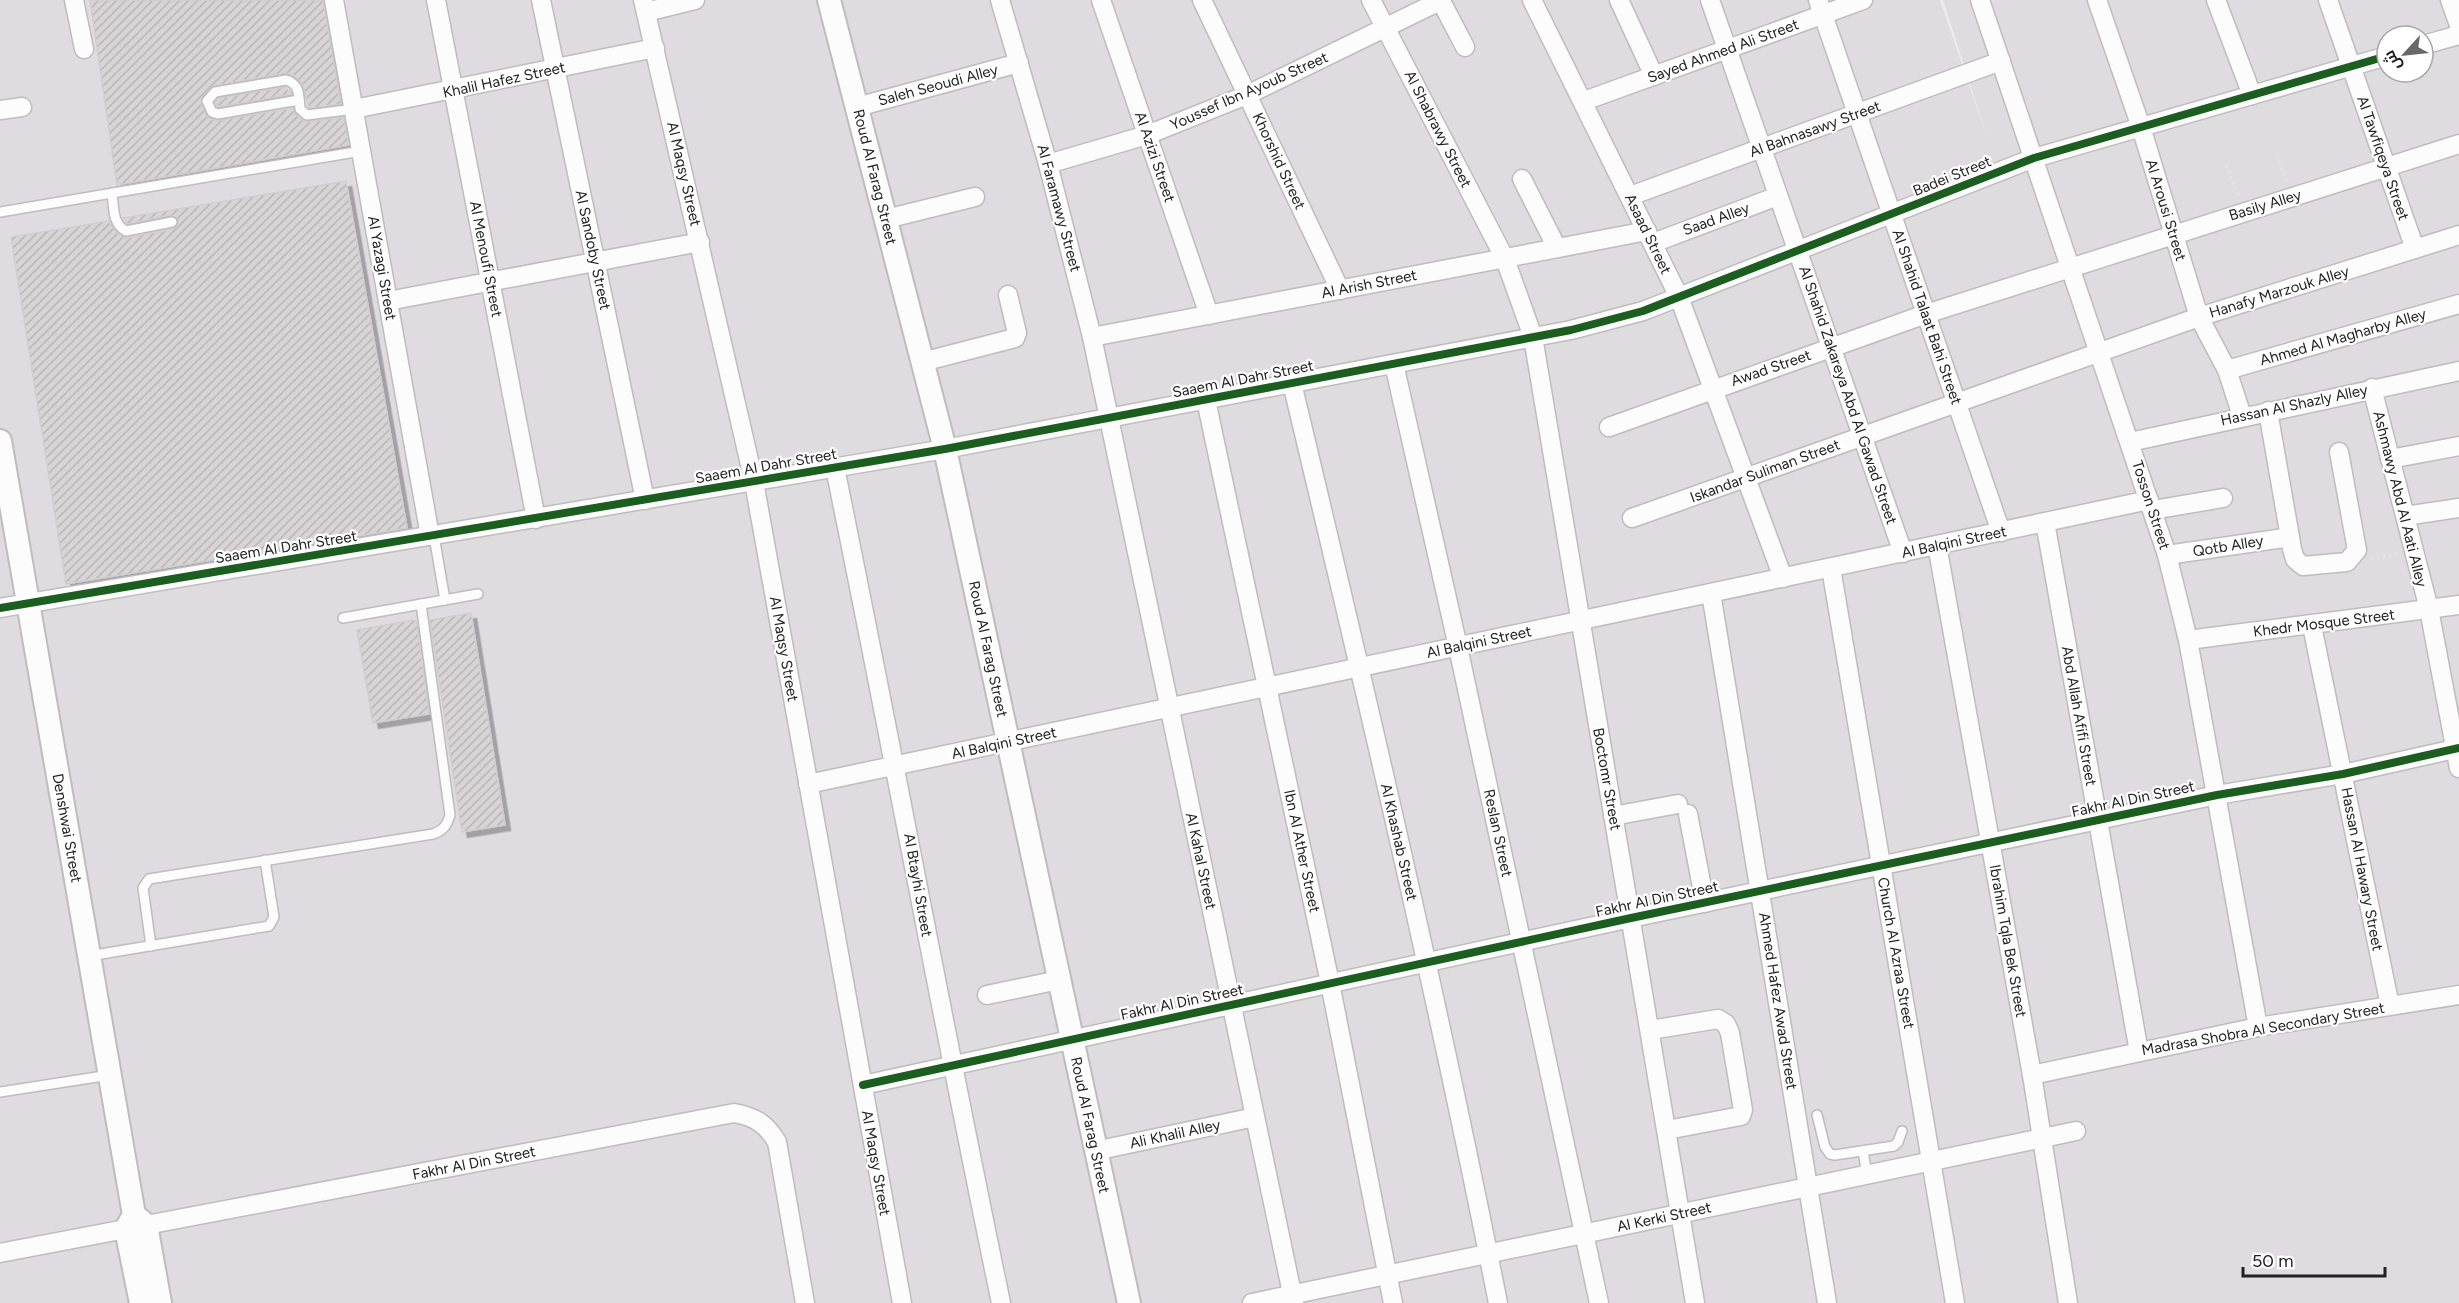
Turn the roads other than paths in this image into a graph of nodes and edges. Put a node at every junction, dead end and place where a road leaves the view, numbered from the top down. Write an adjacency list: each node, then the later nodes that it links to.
1 (74, 0): 29 (street)
2 (334, 0): 45 (street, Al Yazagi Street)
3 (436, 0): 37 (street, Al Menoufi Street)
4 (541, 0): 35 (street, Al Sandoby Street)
5 (694, 0): 21 (street)
6 (829, 0): 43 (street, Roud Al Farag Street)
7 (1000, 0): 33 (street, Al Faramawy Street)
8 (1101, 0): 48 (street, Al Azizi Street)
9 (1202, 0): 38 (street, Khorshid Street)
10 (1371, 0): 24 (street, Al Shabrawy Street)
11 (1441, 0): 24 (street, Youssef Ibn Ayoub Street); 27 (street)
12 (1532, 0): 41 (street, Asaad Street)
13 (1619, 0): 36 (street)
14 (1710, 0): 30 (street, Al Shahid Zakareya Abd Al Gawad Street)
15 (1863, 0): 22 (street, Sayed Ahmed Ali Street)
16 (1980, 0): 32 (street, Tosson Street)
17 (2097, 0): 47 (street, Al Arousi Street)
18 (2216, 0): 39 (street)
19 (2328, 0): 34 (street, Al Tawfiqeya Street)
20 (2450, 0): 23 (street)
21 (645, 6): 28 (street, Al Maqsy Street)
22 (1820, 7): 30 (street, Sayed Ahmed Ali Street); 46 (street, Al Shahid Talaat Bahi Street)
23 (2459, 25)
24 (1386, 28): 38 (street, Youssef Ibn Ayoub Street); 71 (street, Al Shabrawy Street)
25 (2459, 35): 26 (street)
26 (2435, 42)
27 (1465, 47)
28 (655, 48): 35 (street, Khalil Hafez Street); 67 (street, Al Maqsy Street)
29 (84, 49)
30 (1727, 49): 36 (street, Sayed Ahmed Ali Street); 50 (street, Al Shahid Zakareya Abd Al Gawad Street)
31 (2375, 60): 34 (street, Badei Street)
32 (2001, 61): 46 (street, Al Bahnasawy Street); 52 (street, Tosson Street)
33 (1019, 63): 43 (street, Saleh Seoudi Alley); 53 (street, Al Faramawy Street)
34 (2351, 67): 39 (street, Badei Street); 54 (street, Al Tawfiqeya Street)
35 (555, 69): 37 (street, Khalil Hafez Street); 72 (street, Al Sandoby Street)
36 (1654, 76): 41 (street, Sayed Ahmed Ali Street)
37 (454, 91): 45 (street, Khalil Hafez Street); 74 (street, Al Menoufi Street)
38 (1247, 95): 48 (street, Youssef Ibn Ayoub Street); 75 (street, Khorshid Street)
39 (2252, 95): 47 (street, Badei Street)
40 (299, 100): 40 (lane); 45 (lane)
41 (1584, 101): 57 (street, Asaad Street)
42 (22, 107): 44 (street)
43 (856, 107): 62 (street, Roud Al Farag Street)
44 (0, 110)
45 (354, 110): 51 (street, Al Yazagi Street)
46 (1857, 114): 50 (street, Al Bahnasawy Street); 61 (street, Al Shahid Talaat Bahi Street)
47 (2141, 127): 52 (street, Badei Street); 64 (street, Al Arousi Street)
48 (1147, 135): 53 (street, Youssef Ibn Ayoub Street); 81 (street, Al Azizi Street)
49 (2459, 144): 54 (street, Basily Alley)
50 (1761, 148): 57 (street, Al Bahnasawy Street); 58 (street, Al Shahid Zakareya Abd Al Gawad Street)
51 (361, 151): 56 (lane); 78 (street, Al Yazagi Street)
52 (2034, 158): 61 (street, Badei Street); 73 (street, Tosson Street)
53 (1048, 165): 83 (street, Al Faramawy Street)
54 (2386, 167): 64 (street, Basily Alley); 69 (street, Al Tawfiqeya Street)
55 (1521, 179): 68 (street)
56 (112, 193): 60 (lane); 63 (lane)
57 (1630, 196): 66 (street, Asaad Street)
58 (1778, 196): 66 (street, Saad Alley); 70 (street, Al Shahid Zakareya Abd Al Gawad Street)
59 (975, 197): 62 (street)
60 (0, 212)
61 (1892, 215): 70 (street, Badei Street); 80 (street, Al Shahid Talaat Bahi Street)
62 (886, 219): 87 (street, Roud Al Farag Street)
63 (172, 222)
64 (2172, 234): 73 (street, Basily Alley); 82 (street, Al Arousi Street)
65 (2459, 235): 69 (street, Hanafy Marzouk Alley)
66 (1650, 237): 68 (street, Al Arish Street); 77 (street, Asaad Street)
67 (700, 242): 72 (street); 109 (street, Al Maqsy Street)
68 (1557, 248): 71 (street, Al Arish Street)
69 (2415, 249): 82 (street, Hanafy Marzouk Alley)
70 (1798, 251): 77 (street, Badei Street); 85 (street, Al Shahid Zakareya Abd Al Gawad Street)
71 (1505, 259): 75 (street, Al Arish Street); 84 (street, Boctomr Street)
72 (595, 262): 74 (street); 111 (street, Al Sandoby Street)
73 (2071, 267): 80 (street, Awad Street); 86 (street, Tosson Street)
74 (491, 281): 78 (street); 116 (street, Al Menoufi Street)
75 (1340, 290): 81 (street, Al Arish Street)
76 (1008, 295): 87 (street)
77 (1679, 297): 84 (street, Badei Street); 93 (street, Asaad Street)
78 (388, 301): 119 (street, Al Yazagi Street)
79 (2459, 304): 89 (street, Ahmed Al Magharby Alley)
80 (1926, 314): 85 (street, Awad Street); 95 (street, Al Shahid Talaat Bahi Street)
81 (1209, 315): 83 (street, Al Arish Street)
82 (2199, 317): 86 (street, Hanafy Marzouk Alley); 89 (street, Al Arousi Street)
83 (1092, 337): 98 (street, Al Faramawy Street)
84 (1533, 337): 88 (street, Saaem Al Dahr Street); 135 (street, Boctomr Street)
85 (1831, 347): 93 (street, Awad Street); 100 (street, Al Shahid Zakareya Abd Al Gawad Street)
86 (2100, 351): 95 (street, Iskandar Suliman Street); 102 (street, Tosson Street)
87 (922, 362): 104 (street, Roud Al Farag Street)
88 (1394, 364): 91 (street, Saaem Al Dahr Street); 138 (street, Reslan Street)
89 (2227, 370): 97 (street, Al Arousi Street)
90 (2459, 371): 92 (street, Hassan Al Shazly Alley)
91 (1292, 383): 94 (street, Saaem Al Dahr Street); 139 (street, Al Khashab Street)
92 (2372, 388): 96 (street, Hassan Al Shazly Alley); 106 (street, Ashmawy Abd Al Aati Alley)
93 (1713, 389): 99 (street, Awad Street); 108 (street, Asaad Street)
94 (1206, 400): 98 (street, Saaem Al Dahr Street); 140 (street, Ibn Al Ather Street)
95 (1956, 403): 100 (street, Iskandar Suliman Street); 118 (street, Al Shahid Talaat Bahi Street)
96 (2268, 411): 97 (street, Hassan Al Shazly Alley); 120 (street)
97 (2242, 416): 102 (street, Hassan Al Shazly Alley)
98 (1109, 419): 104 (street, Saaem Al Dahr Street); 141 (street, Al Kahal Street)
99 (1609, 427)
100 (1862, 436): 108 (street, Iskandar Suliman Street); 122 (street, Al Shahid Zakareya Abd Al Gawad Street)
101 (0, 441): 129 (street, Denshwai Street)
102 (2130, 442): 112 (street, Tosson Street)
103 (2459, 446): 106 (street)
104 (945, 449): 107 (street, Saaem Al Dahr Street); 142 (street, Roud Al Farag Street)
105 (2339, 452): 120 (street)
106 (2390, 459): 114 (street, Ashmawy Abd Al Aati Alley)
107 (835, 468): 109 (street, Saaem Al Dahr Street); 144 (street, Al Btayhi Street)
108 (1746, 478): 115 (street, Iskandar Suliman Street); 125 (street, Asaad Street)
109 (754, 482): 111 (street, Saaem Al Dahr Street); 147 (street, Al Maqsy Street)
110 (2223, 498): 112 (street, Al Balqini Street)
111 (645, 500): 116 (street, Saaem Al Dahr Street)
112 (2151, 505): 117 (street, Al Balqini Street); 123 (street, Tosson Street)
113 (2459, 508): 114 (street)
114 (2405, 516): 133 (street, Ashmawy Abd Al Aati Alley)
115 (1632, 518)
116 (536, 519): 119 (street, Saaem Al Dahr Street)
117 (2045, 522): 118 (street, Al Balqini Street); 150 (street, Abd Allah Afifi Street)
118 (2001, 532): 121 (street, Al Balqini Street)
119 (432, 536): 128 (lane); 129 (street, Saaem Al Dahr Street)
120 (2290, 537): 123 (street, Qotb Alley)
121 (1937, 545): 122 (street, Al Balqini Street); 151 (street, Ibrahim Tqla Bek Street)
122 (1903, 552): 124 (street, Al Balqini Street)
123 (2167, 555): 137 (street, Tosson Street)
124 (1831, 568): 125 (street, Al Balqini Street); 153 (street, Church Al Azraa Street)
125 (1783, 578): 126 (street, Al Balqini Street)
126 (1711, 593): 135 (street, Al Balqini Street); 154 (street, Ahmed Hafez Awad Street)
127 (478, 594): 128 (lane)
128 (445, 600): 130 (lane)
129 (28, 604): 132 (street, Saaem Al Dahr Street); 159 (street, Denshwai Street)
130 (421, 604): 134 (lane); 152 (lane)
131 (2459, 605): 133 (street, Khedr Mosque Street)
132 (0, 608)
133 (2428, 609): 136 (street, Khedr Mosque Street); 143 (street, Ashmawy Abd Al Aati Alley)
134 (343, 618)
135 (1580, 621): 138 (street, Al Balqini Street); 149 (street, Boctomr Street)
136 (2312, 626): 137 (street, Khedr Mosque Street); 146 (street, Hassan Al Hawary Street)
137 (2188, 640): 148 (street, Tosson Street)
138 (1458, 647): 139 (street, Al Balqini Street); 157 (street, Reslan Street)
139 (1360, 668): 140 (street, Al Balqini Street); 160 (street, Al Khashab Street)
140 (1268, 687): 141 (street, Al Balqini Street); 162 (street, Ibn Al Ather Street)
141 (1169, 708): 142 (street, Al Balqini Street); 165 (street, Al Kahal Street)
142 (1007, 742): 144 (street, Al Balqini Street); 161 (street, Roud Al Farag Street)
143 (2457, 748): 145 (street, Ashmawy Abd Al Aati Alley); 146 (street, Fakhr Al Din Street)
144 (896, 766): 147 (street, Al Balqini Street); 171 (street, Al Btayhi Street)
145 (2459, 768)
146 (2343, 774): 148 (street, Fakhr Al Din Street); 166 (street, Hassan Al Hawary Street)
147 (808, 784): 174 (street, Al Maqsy Street)
148 (2217, 795): 150 (street, Fakhr Al Din Street); 167 (street, Tosson Street)
149 (1613, 816): 155 (street); 156 (street, Boctomr Street)
150 (2098, 820): 151 (street, Fakhr Al Din Street); 170 (street, Abd Allah Afifi Street)
151 (1990, 843): 153 (street, Fakhr Al Din Street); 173 (street, Ibrahim Tqla Bek Street)
152 (265, 860): 158 (lane); 158 (lane)
153 (1881, 866): 154 (street, Fakhr Al Din Street); 184 (street, Church Al Azraa Street)
154 (1760, 891): 155 (street, Fakhr Al Din Street); 186 (street, Ahmed Hafez Awad Street)
155 (1705, 903): 156 (street, Fakhr Al Din Street)
156 (1631, 918): 157 (street, Fakhr Al Din Street); 168 (street, Boctomr Street)
157 (1521, 942): 160 (street, Fakhr Al Din Street); 189 (street, Reslan Street)
158 (151, 946): 159 (lane)
159 (89, 956): 172 (street, Denshwai Street)
160 (1426, 962): 162 (street, Fakhr Al Din Street); 191 (street, Al Khashab Street)
161 (1059, 980): 164 (street); 169 (street, Roud Al Farag Street)
162 (1330, 983): 165 (street, Fakhr Al Din Street); 192 (street, Ibn Al Ather Street)
163 (2459, 994): 166 (street, Madrasa Shobra Al Secondary Street)
164 (987, 995)
165 (1232, 1004): 169 (street, Fakhr Al Din Street); 177 (street, Al Kahal Street)
166 (2390, 1006): 167 (street, Madrasa Shobra Al Secondary Street)
167 (2258, 1027): 170 (street, Madrasa Shobra Al Secondary Street)
168 (1650, 1030): 178 (street, Boctomr Street); 178 (street)
169 (1072, 1040): 171 (street, Fakhr Al Din Street); 182 (street, Roud Al Farag Street)
170 (2139, 1052): 173 (street, Madrasa Shobra Al Secondary Street)
171 (951, 1066): 174 (street, Fakhr Al Din Street); 198 (street, Al Btayhi Street)
172 (110, 1075): 175 (lane); 188 (street, Denshwai Street)
173 (2032, 1075): 181 (street, Ibrahim Tqla Bek Street)
174 (862, 1085): 197 (street, Al Maqsy Street)
175 (0, 1092)
176 (1817, 1115): 183 (lane)
177 (1255, 1117): 182 (street, Ali Khalil Alley); 193 (street, Al Kahal Street)
178 (1667, 1130): 187 (street, Boctomr Street)
179 (1902, 1131): 183 (lane)
180 (2076, 1131): 181 (street, Al Kerki Street)
181 (2042, 1138): 184 (street, Al Kerki Street); 207 (street, Ibrahim Tqla Bek Street)
182 (1095, 1151): 199 (street, Roud Al Farag Street)
183 (1863, 1151): 185 (lane)
184 (1931, 1162): 185 (street, Al Kerki Street); 206 (street, Church Al Azraa Street)
185 (1867, 1175): 186 (street, Al Kerki Street)
186 (1808, 1187): 187 (street, Al Kerki Street); 205 (street, Ahmed Hafez Awad Street)
187 (1681, 1214): 189 (street, Al Kerki Street); 204 (street, Boctomr Street)
188 (136, 1223): 190 (street, Fakhr Al Din Street); 194 (street, Denshwai Street); 195 (street, Denshwai Street); 196 (street, Fakhr Al Din Street)
189 (1585, 1234): 191 (street, Al Kerki Street); 203 (street, Reslan Street)
190 (0, 1253)
191 (1488, 1254): 192 (street, Al Kerki Street); 202 (street, Al Khashab Street)
192 (1387, 1275): 193 (street, Al Kerki Street); 201 (street, Ibn Al Ather Street)
193 (1293, 1299): 200 (street, Al Kerki Street)
194 (141, 1303)
195 (160, 1303)
196 (805, 1303)
197 (902, 1303)
198 (1001, 1303)
199 (1129, 1303)
200 (1252, 1303)
201 (1393, 1303)
202 (1498, 1303)
203 (1599, 1303)
204 (1695, 1303)
205 (1827, 1303)
206 (1955, 1303)
207 (2068, 1303)

